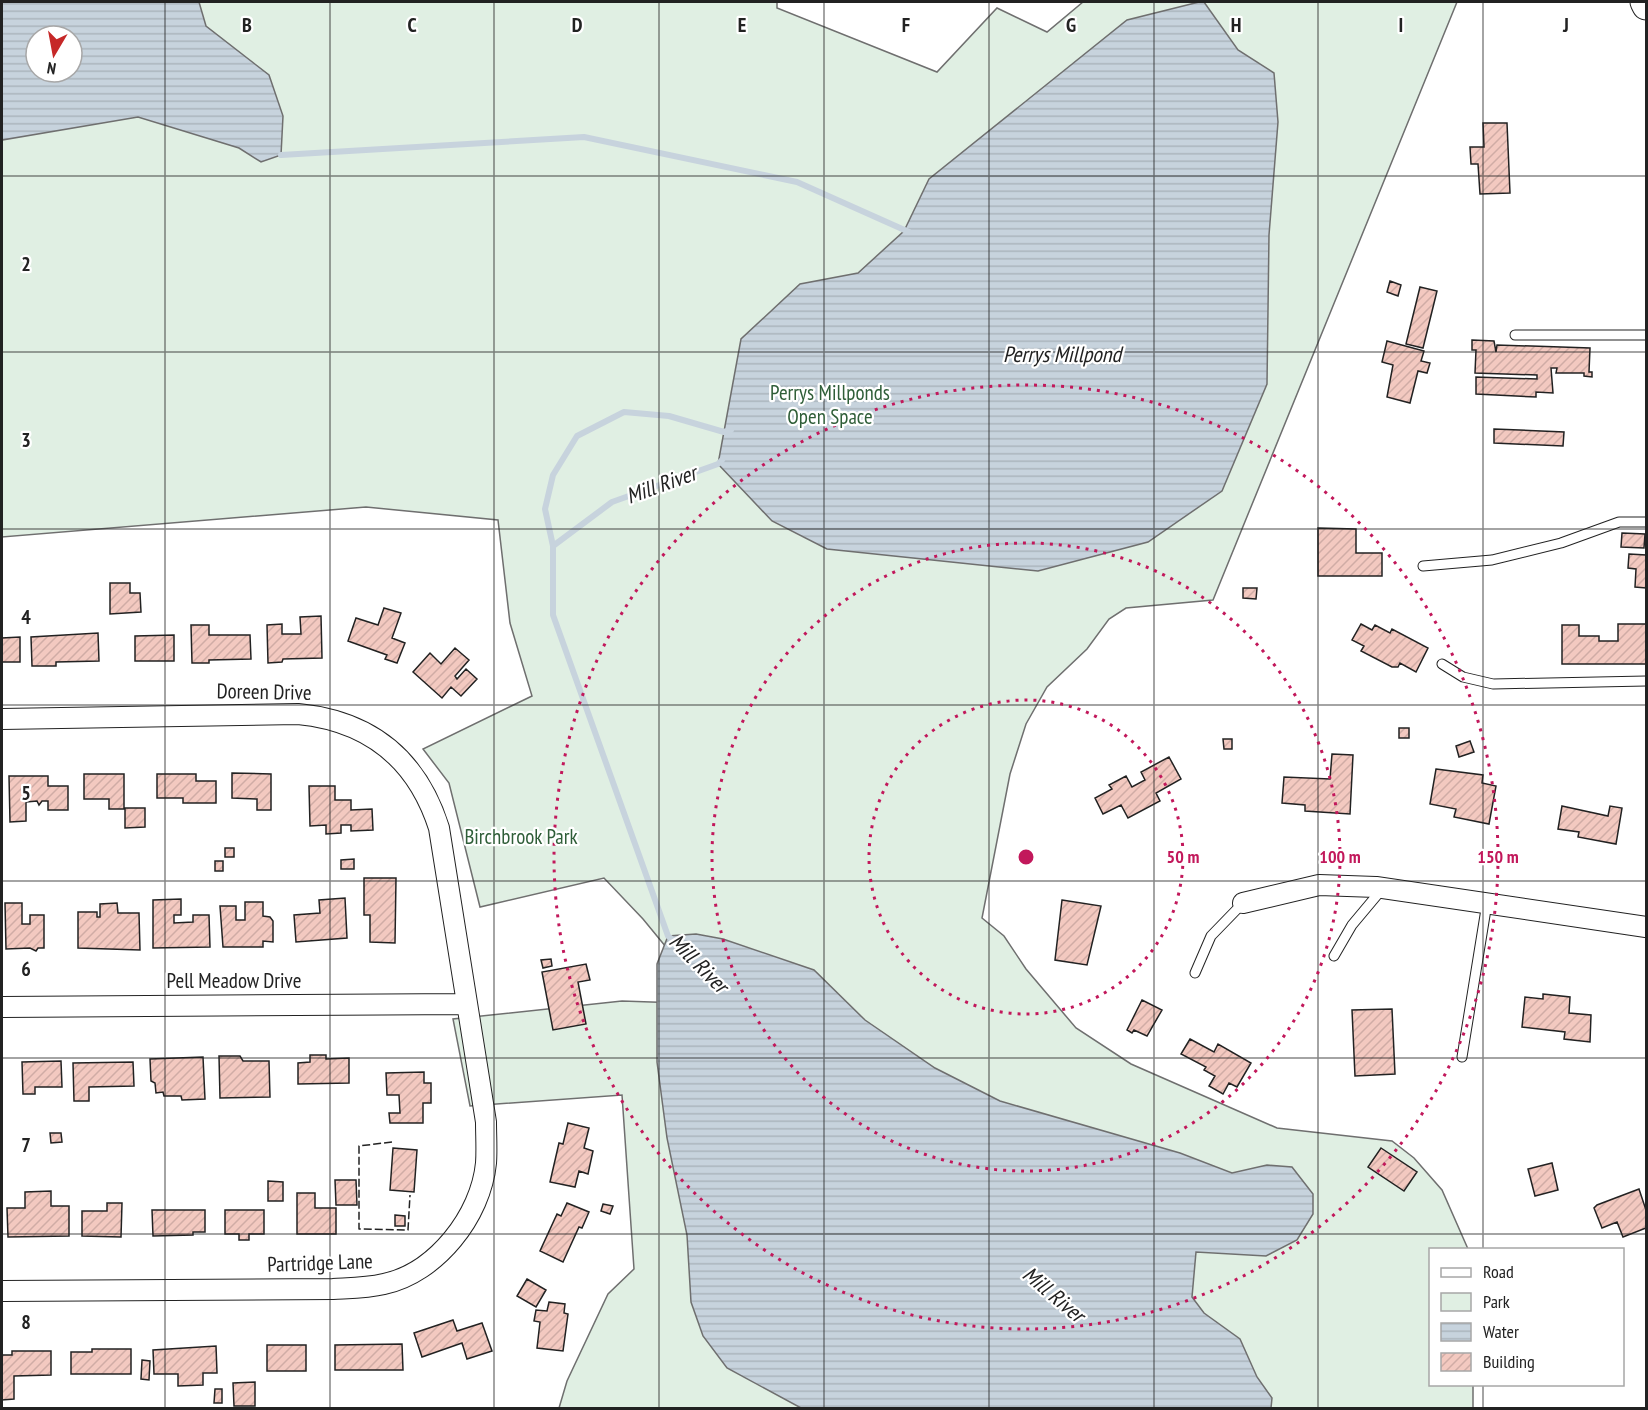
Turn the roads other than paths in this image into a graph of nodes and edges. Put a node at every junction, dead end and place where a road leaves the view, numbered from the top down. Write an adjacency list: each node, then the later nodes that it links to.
1 (1644, 2): 2 (main road)
2 (1647, 6)
3 (1515, 335): 4 (lane)
4 (1647, 335)
5 (1647, 522): 6 (lane)
6 (1423, 566)
7 (1442, 664): 8 (lane)
8 (1647, 681)
9 (2, 719): 16 (street, Doreen Drive)
10 (1383, 888): 11 (street); 12 (street); 14 (lane)
11 (1243, 903): 15 (lane)
12 (1487, 903): 13 (street); 18 (lane)
13 (1647, 927)
14 (1334, 956)
15 (1195, 973)
16 (466, 1004): 17 (street, Pell Meadow Drive); 19 (street, Partridge Lane)
17 (2, 1007)
18 (1462, 1057)
19 (2, 1291)

